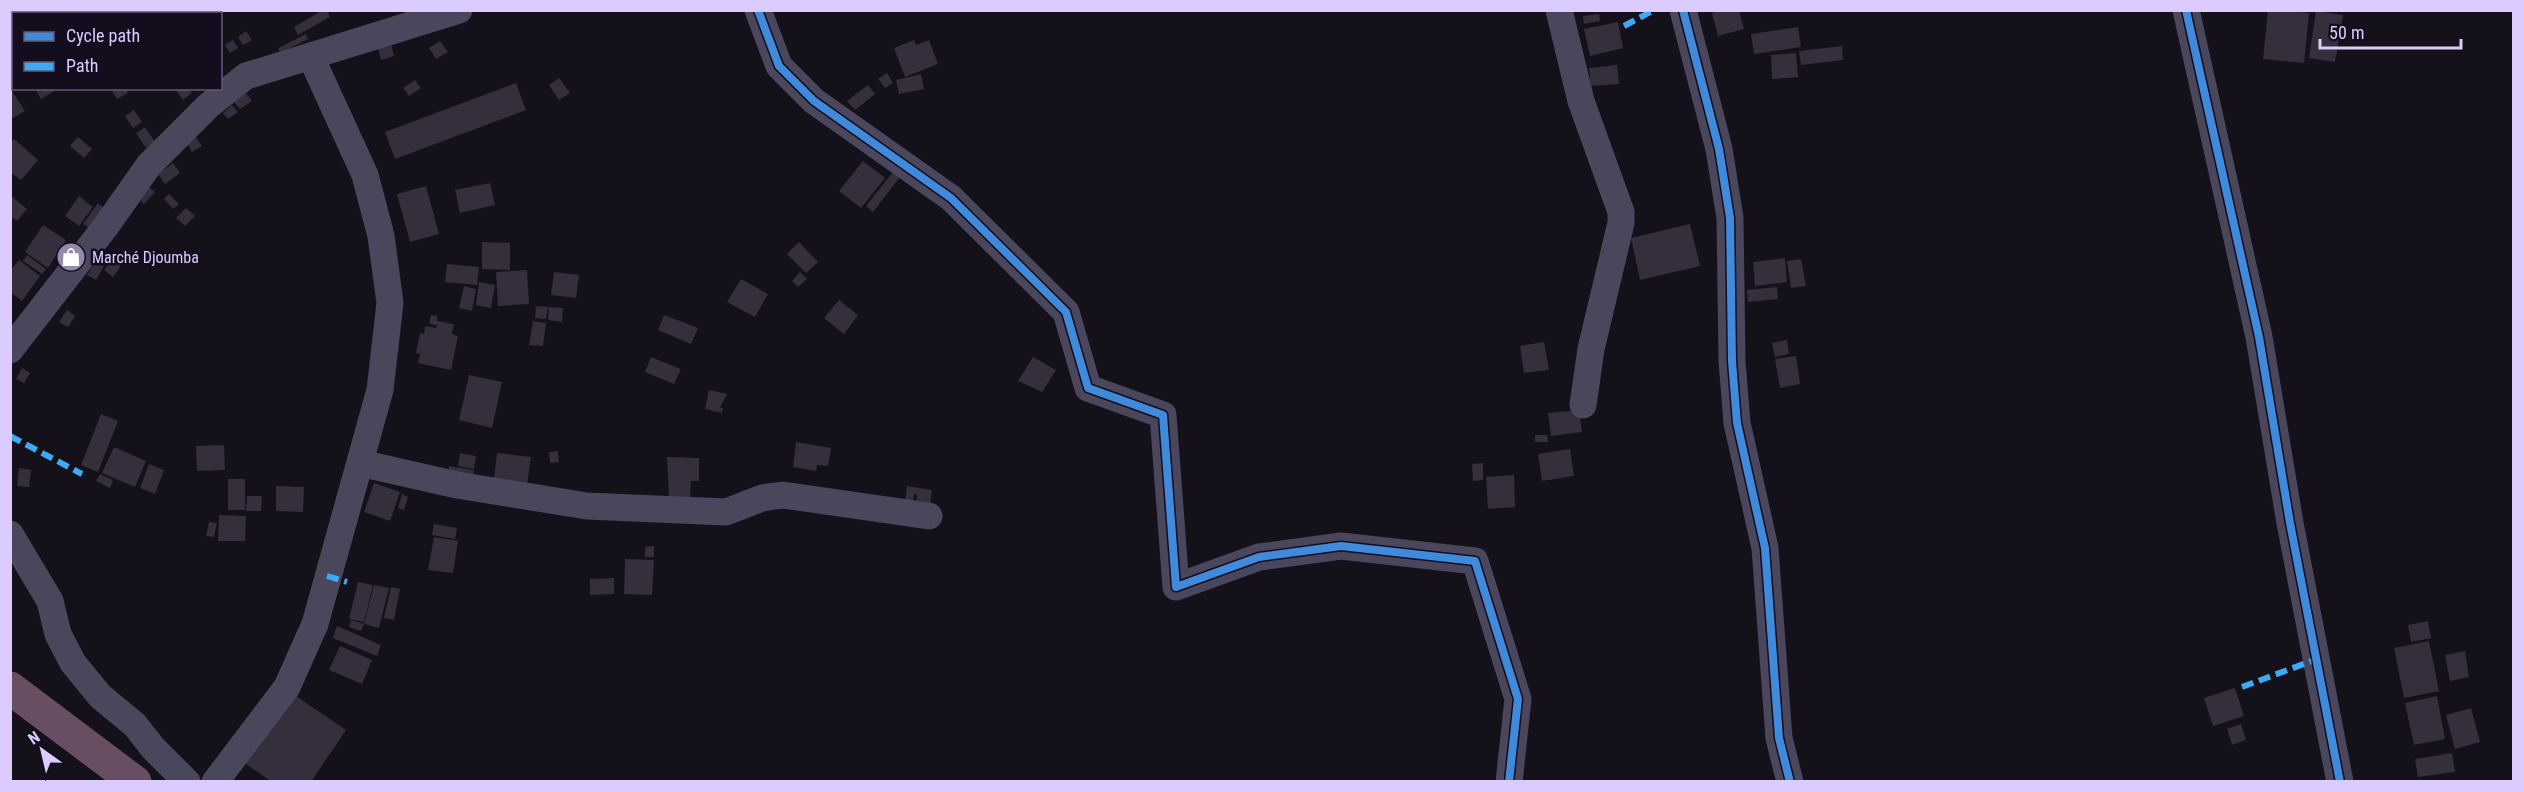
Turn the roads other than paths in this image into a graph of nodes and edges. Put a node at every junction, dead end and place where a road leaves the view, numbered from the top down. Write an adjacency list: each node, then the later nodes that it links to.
1 (459, 10): 6 (street)
2 (758, 10): 16 (street)
3 (1559, 10): 8 (street)
4 (1683, 10): 17 (street)
5 (2186, 10): 18 (street)
6 (311, 57): 7 (street); 9 (street)
7 (10, 350)
8 (1583, 405)
9 (360, 464): 10 (street); 15 (street)
10 (929, 516)
11 (10, 534): 14 (street)
12 (10, 688): 13 (highway)
13 (135, 782)
14 (187, 782)
15 (215, 782)
16 (1509, 782)
17 (1790, 782)
18 (2340, 782)

